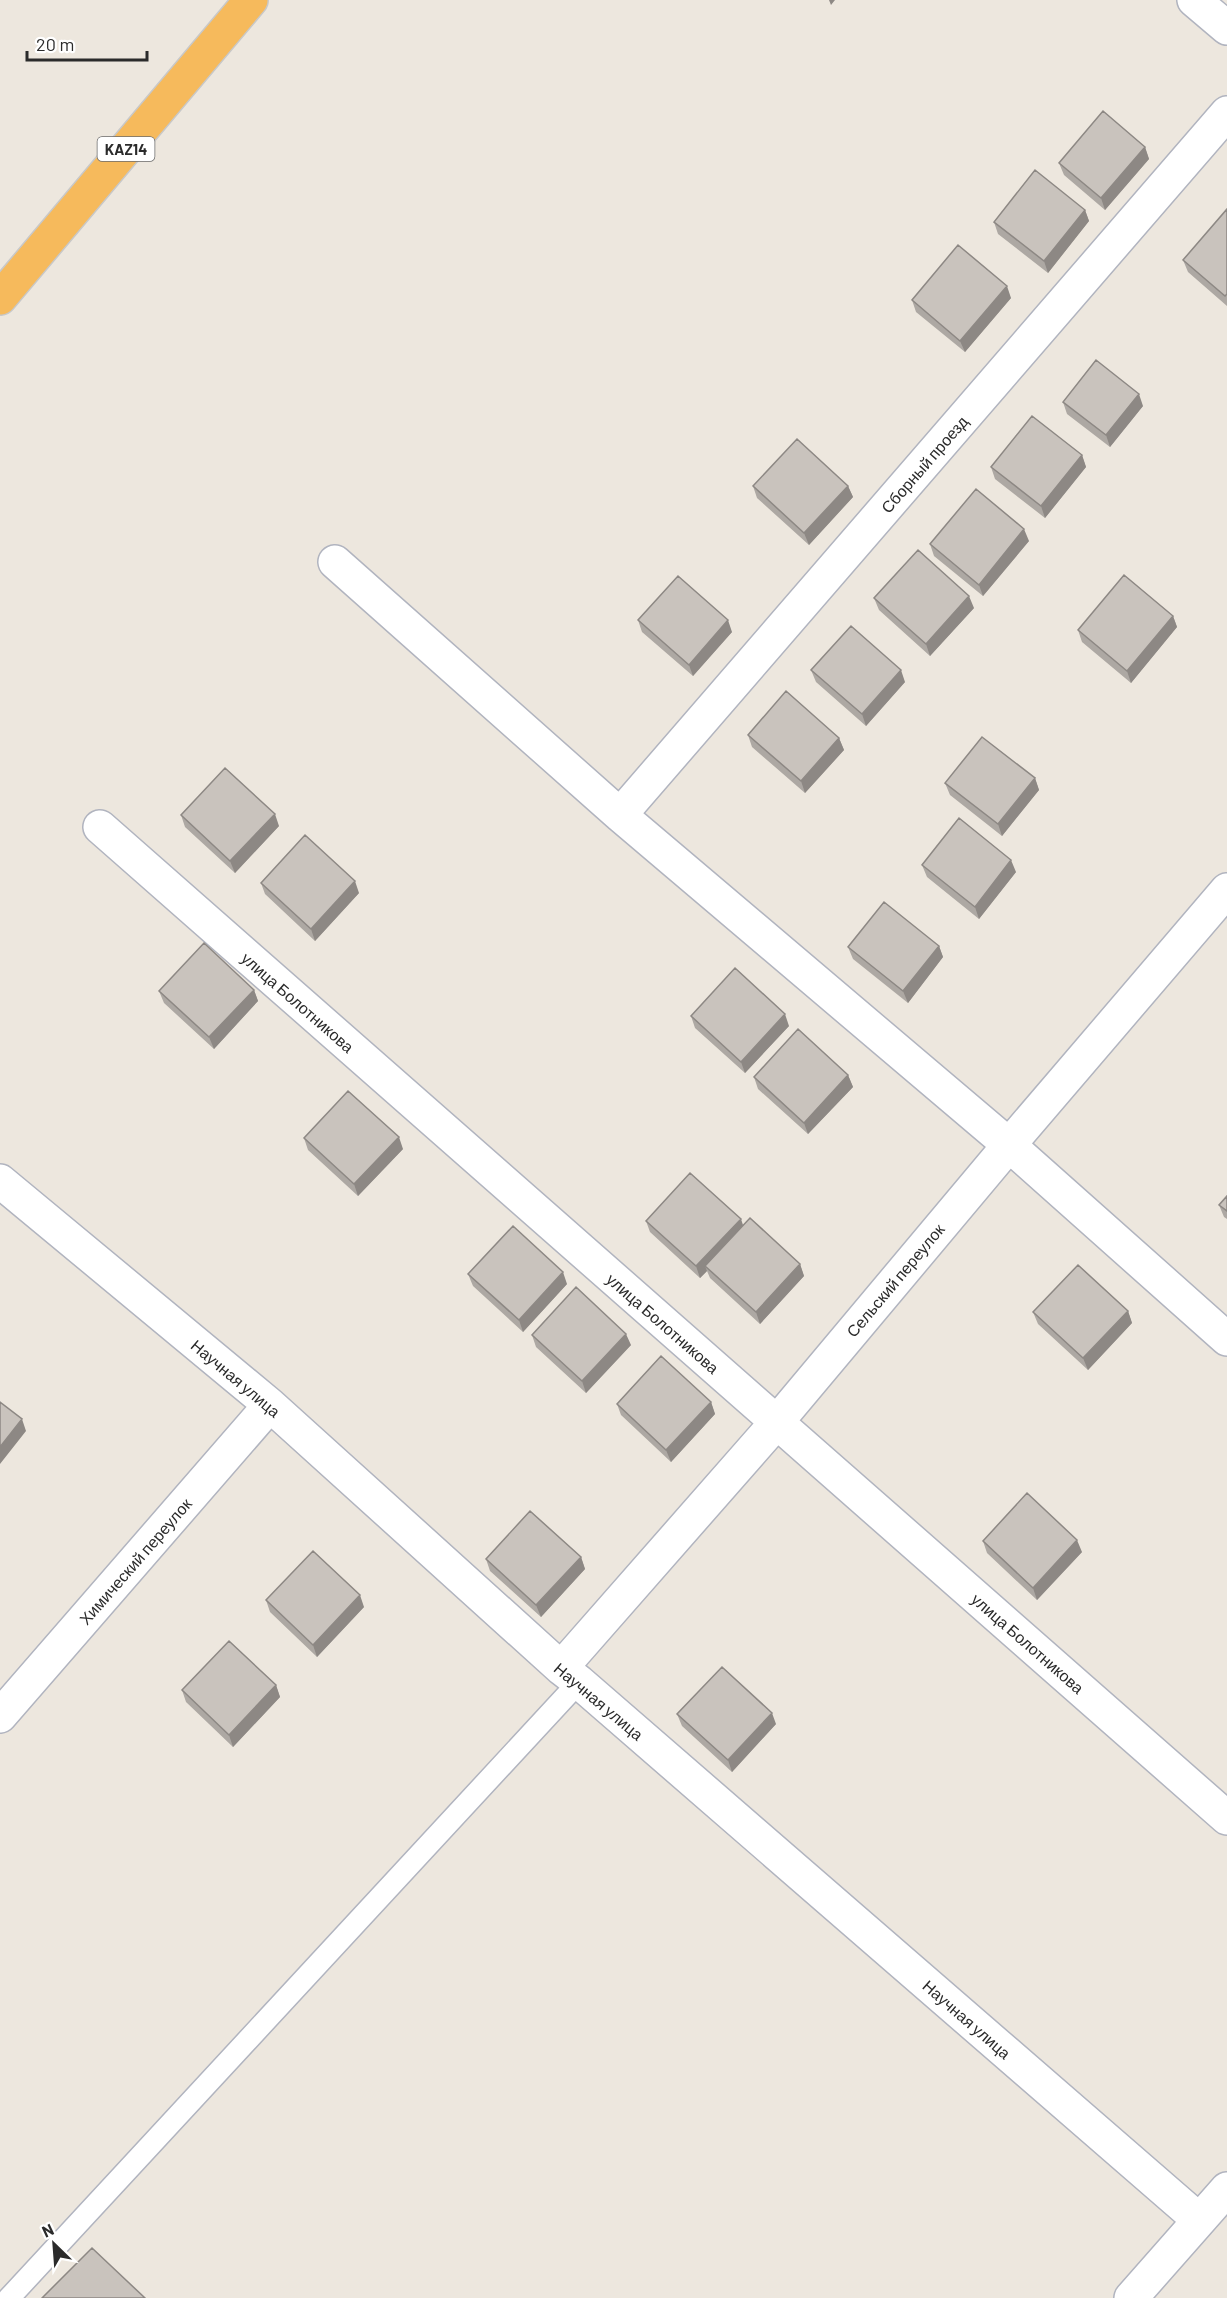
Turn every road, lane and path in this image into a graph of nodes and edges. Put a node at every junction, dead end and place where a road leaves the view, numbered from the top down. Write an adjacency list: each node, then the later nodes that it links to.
1 (251, 0): 5 (highway, KAZ14)
2 (1194, 0): 3 (street)
3 (1227, 28)
4 (1227, 113): 7 (street, Сборный проезд)
5 (0, 297)
6 (335, 562): 7 (street)
7 (620, 815): 10 (street)
8 (100, 826): 14 (street, улица Болотникова)
9 (1227, 890): 10 (street, Сельский переулок)
10 (1009, 1145): 12 (street); 14 (street, Сельский переулок)
11 (0, 1181): 13 (street, Научная улица)
12 (1227, 1340)
13 (270, 1405): 15 (street, Научная улица); 16 (street, Химический переулок)
14 (776, 1423): 15 (street, Сельский переулок); 17 (street, улица Болотникова)
15 (570, 1675): 19 (street, Научная улица); 20 (lane)
16 (0, 1716)
17 (1227, 1818)
18 (1227, 2189): 19 (street)
19 (1199, 2220): 21 (street)
20 (9, 2298)
21 (1131, 2298)

